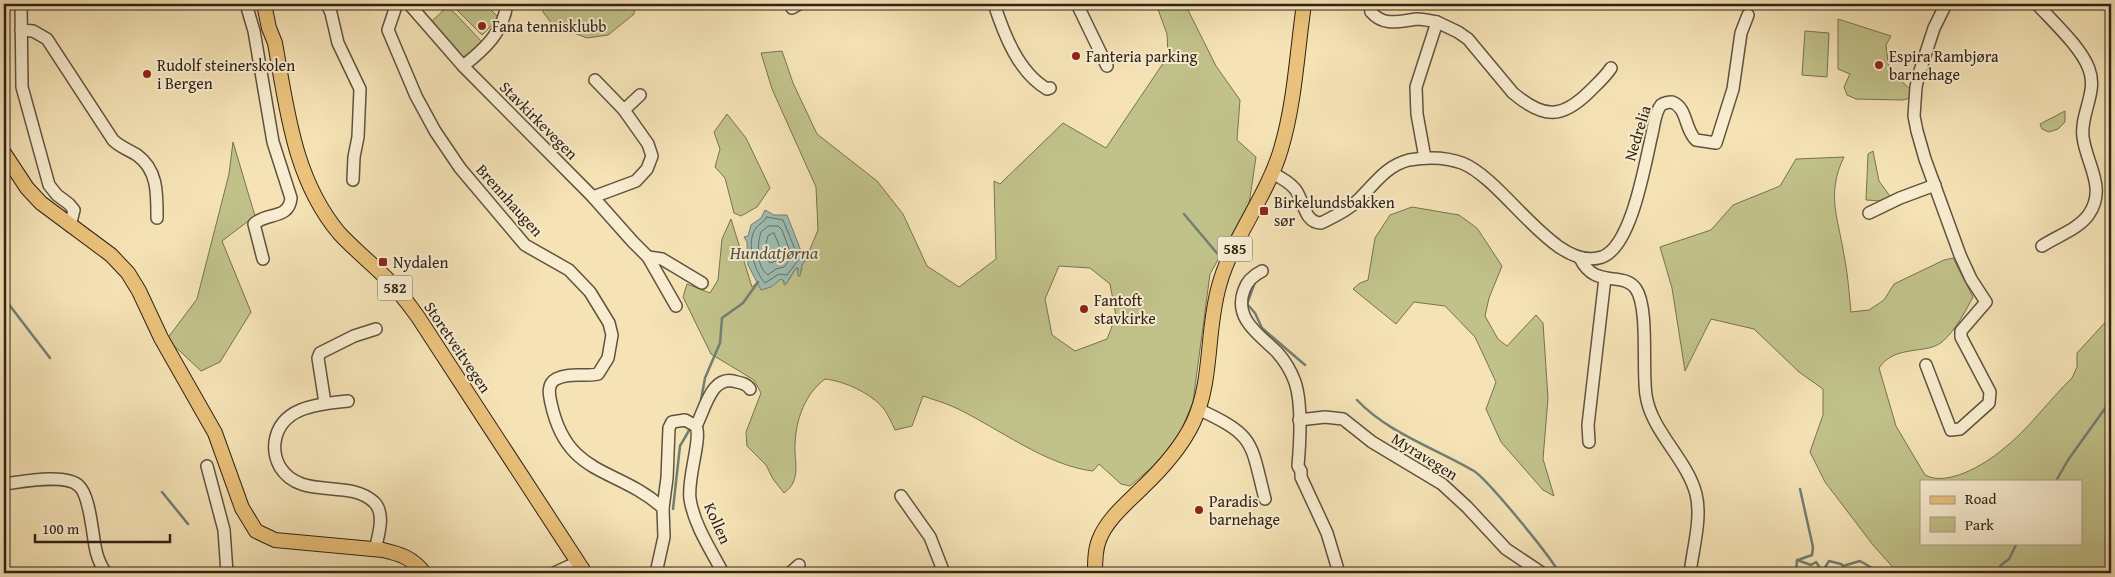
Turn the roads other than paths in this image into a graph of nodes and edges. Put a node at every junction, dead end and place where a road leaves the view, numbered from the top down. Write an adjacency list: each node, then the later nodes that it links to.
1 (20, 4): 17 (street)
2 (246, 4): 38 (street)
3 (264, 4): 18 (main road, Storetveitvegen / 582)
4 (274, 4): 18 (main road, Storetveitvegen / 582)
5 (327, 4): 29 (street)
6 (399, 4): 56 (street, Brennhaugen)
7 (408, 4): 19 (street, Stavkirkevegen)
8 (507, 4): 19 (street)
9 (994, 4): 23 (street)
10 (1076, 4): 20 (street)
11 (1304, 4): 28 (main road, 585)
12 (1370, 4): 16 (street)
13 (1946, 4): 30 (street)
14 (2037, 4): 35 (street)
15 (1748, 16): 37 (street, Nedrelia)
16 (1437, 22): 21 (street); 27 (street)
17 (22, 30): 33 (street); 34 (street)
18 (275, 43): 59 (main road, Storetveitvegen / 582)
19 (464, 66): 31 (street, Stavkirkevegen)
20 (1107, 66)
21 (1611, 68)
22 (595, 80): 25 (street)
23 (1050, 88)
24 (640, 95): 25 (street)
25 (624, 110): 31 (street)
26 (4, 153): 34 (main road)
27 (1425, 158): 28 (street); 37 (street)
28 (1272, 173): 48 (main road, 585)
29 (353, 180)
30 (1936, 185): 32 (street); 44 (street)
31 (593, 196): 36 (street, Stavkirkevegen)
32 (1869, 214)
33 (156, 218)
34 (70, 226): 57 (main road)
35 (2042, 246)
36 (648, 257): 41 (street); 42 (street, Stavkirkevegen)
37 (1580, 258): 40 (street)
38 (263, 259)
39 (1262, 271): 49 (street)
40 (1605, 278): 51 (street); 71 (street)
41 (702, 283)
42 (676, 306)
43 (376, 330): 47 (street)
44 (1926, 365)
45 (750, 388): 50 (street, Kollen)
46 (348, 401): 47 (street)
47 (325, 403): 57 (street)
48 (1198, 410): 55 (street); 68 (main road, 585)
49 (1299, 420): 69 (street); 70 (street, Myravegen)
50 (696, 426): 56 (street); 65 (street, Kollen)
51 (1588, 442)
52 (207, 466): 61 (street)
53 (4, 484): 60 (street)
54 (901, 496): 67 (street)
55 (1265, 499)
56 (664, 508): 64 (street)
57 (375, 550): 62 (main road)
58 (799, 565): 66 (street)
59 (575, 569): 63 (street, Storetveitvegen)
60 (106, 573)
61 (227, 573)
62 (424, 573)
63 (554, 573)
64 (656, 573)
65 (723, 573)
66 (790, 573)
67 (944, 573)
68 (1096, 573)
69 (1340, 573)
70 (1542, 573)
71 (1690, 573)

